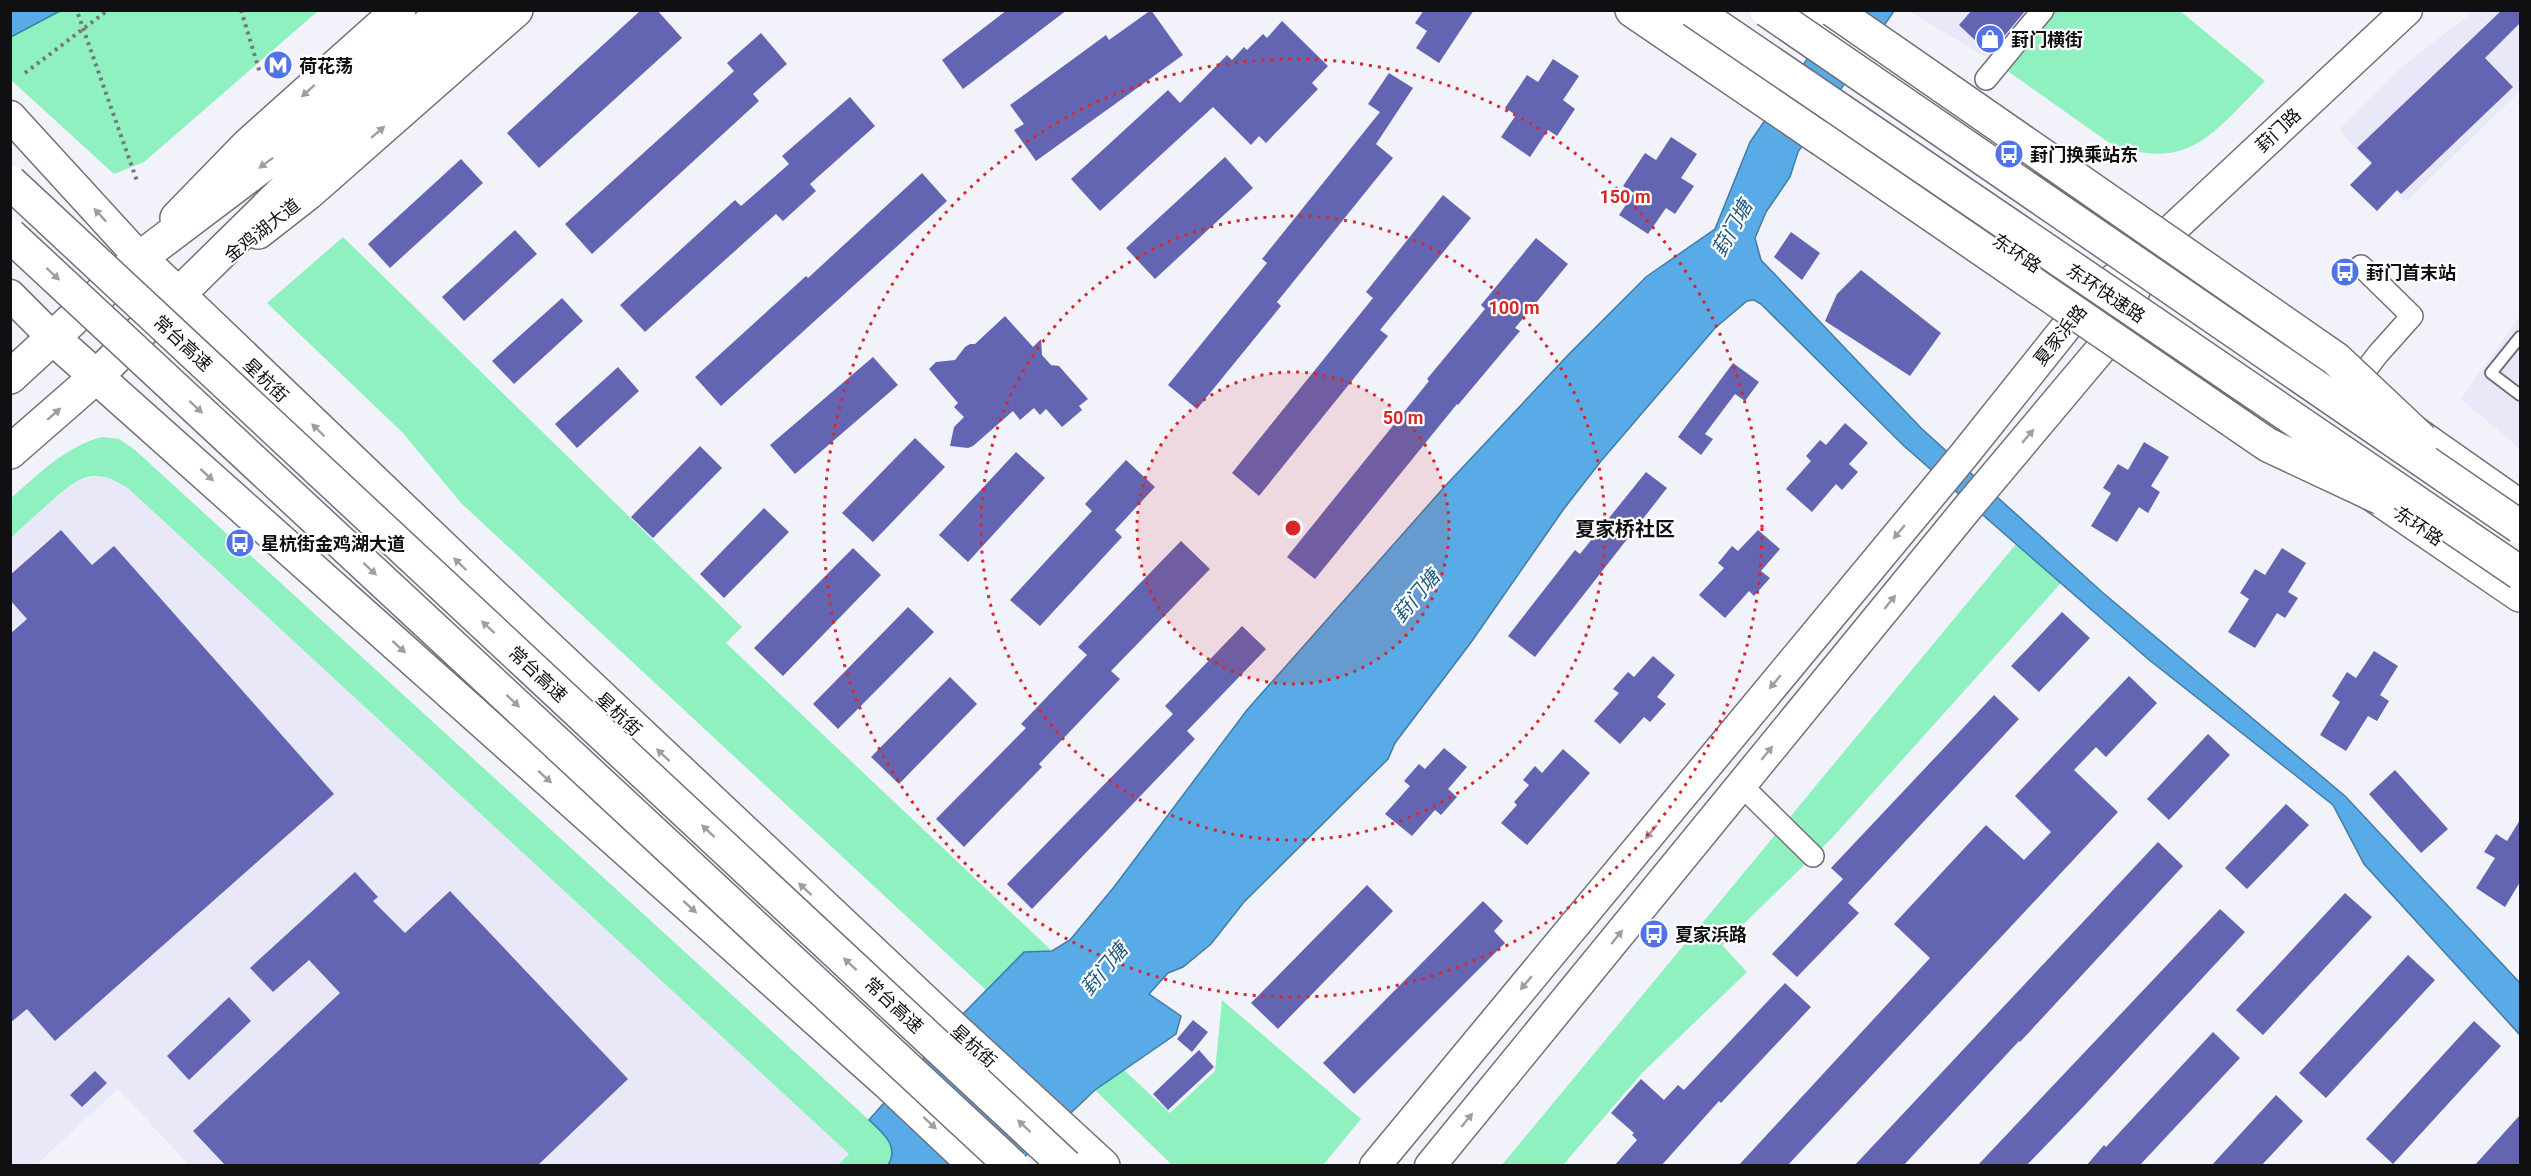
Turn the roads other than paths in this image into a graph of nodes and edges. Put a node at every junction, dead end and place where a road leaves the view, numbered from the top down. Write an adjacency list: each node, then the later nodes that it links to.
1 (478, 10): 10 (main road)
2 (516, 10): 19 (main road, 金鸡湖大道, one-way to 2)
3 (1632, 10): 30 (main road, bridge)
4 (1663, 10): 20 (main road, 东环路)
5 (1693, 10): 30 (main road, 东环快速路, bridge)
6 (1767, 10): 29 (main road, bridge)
7 (2043, 10): 11 (street)
8 (2407, 10): 15 (main road, 葑门路)
9 (1814, 13): 15 (main road); 29 (main road, bridge)
10 (426, 25): 16 (main road, one-way to 16); 19 (main road)
11 (1986, 79)
12 (10, 116): 16 (main road, one-way to 12)
13 (10, 182): 37 (main road, 常台高速, one-way to 13, bridge)
14 (10, 235): 39 (main road, 常台高速, one-way to 39, bridge)
15 (2150, 250): 20 (main road, 夏家浜路); 21 (main road); 26 (main road)
16 (140, 258): 19 (main road, 星杭街); 23 (main road)
17 (2361, 266): 26 (street)
18 (10, 295): 23 (main road)
19 (177, 296): 24 (main road, 金鸡湖大道); 37 (main road, 星杭街, one-way to 19)
20 (2087, 301): 21 (main road, 东环路); 35 (main road, 夏家浜路, one-way to 35)
21 (2122, 324): 32 (main road, 东环路); 33 (main road, one-way to 21)
22 (2520, 337): 27 (lane)
23 (53, 338): 24 (main road); 25 (main road)
24 (97, 376): 28 (main road, 金鸡湖大道, one-way to 24); 38 (main road, one-way to 38)
25 (10, 377)
26 (2351, 389): 29 (main road)
27 (2520, 395)
28 (10, 452)
29 (2513, 516)
30 (2477, 543): 31 (main road, 东环快速路, bridge)
31 (2520, 573)
32 (2520, 596)
33 (1741, 785): 34 (street); 36 (main road, one-way to 33)
34 (1813, 856)
35 (1562, 940): 36 (main road); 41 (main road, 夏家浜路, one-way to 41)
36 (1594, 965): 42 (main road, one-way to 36)
37 (1070, 1152): 40 (main road, 星杭街)
38 (976, 1166)
39 (1012, 1166)
40 (1103, 1166)
41 (1376, 1166)
42 (1430, 1166)

